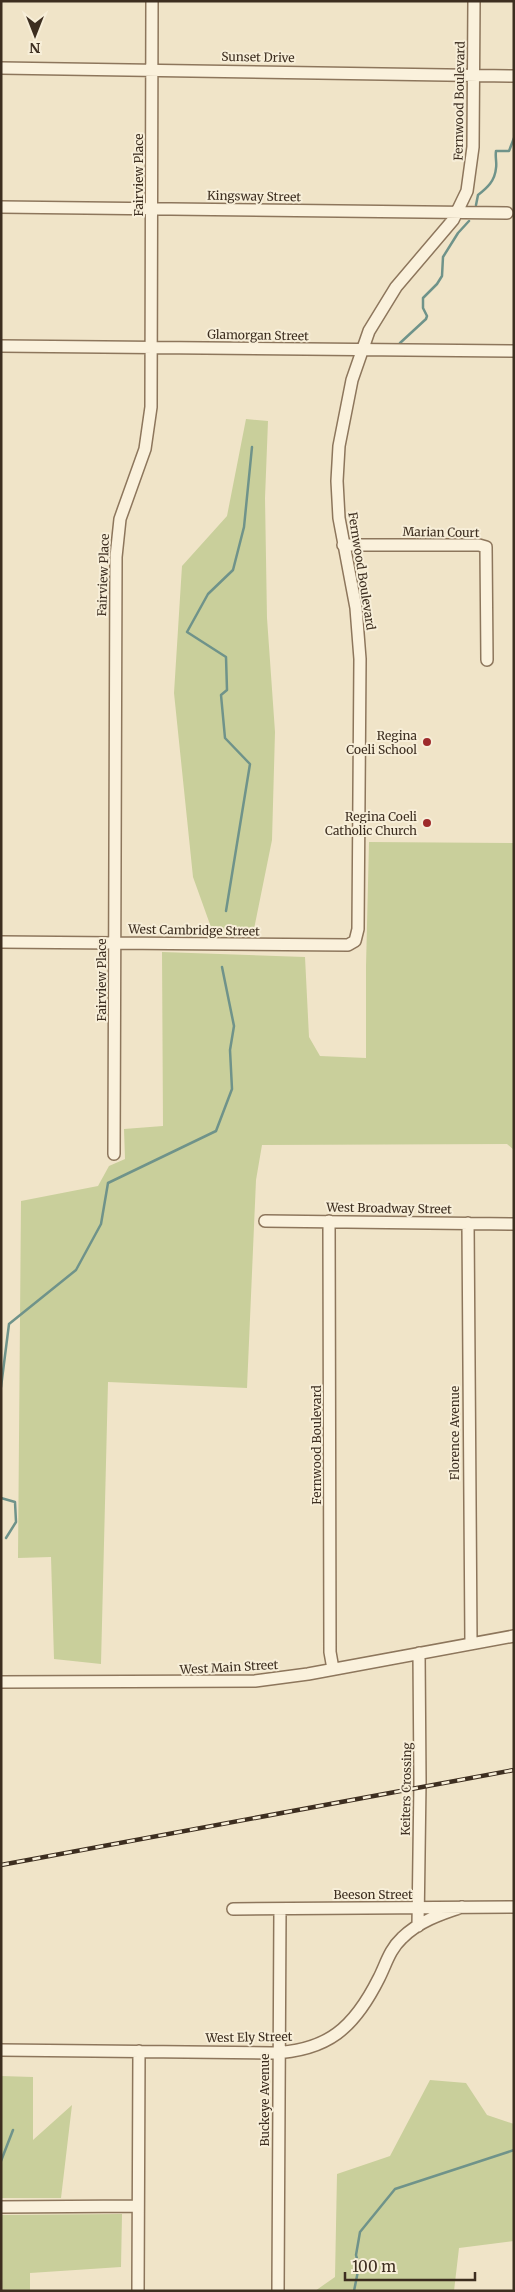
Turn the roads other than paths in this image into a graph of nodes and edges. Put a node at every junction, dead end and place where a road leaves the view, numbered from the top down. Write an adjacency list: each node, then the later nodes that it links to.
1 (152, 1): 4 (street, Fairview Place)
2 (474, 1): 5 (street, Fernwood Boulevard)
3 (1, 68): 4 (street, Sunset Drive)
4 (151, 69): 5 (street, Sunset Drive); 8 (street, Fairview Place)
5 (475, 75): 6 (street, Sunset Drive); 9 (street, Fernwood Boulevard)
6 (514, 76)
7 (1, 207): 8 (street, Kingsway Street)
8 (151, 208): 9 (street, Kingsway Street); 12 (street, Fairview Place)
9 (457, 212): 10 (street, Kingsway Street); 13 (street, Fernwood Boulevard)
10 (506, 213)
11 (1, 346): 12 (street, Glamorgan Street)
12 (151, 347): 13 (street, Glamorgan Street); 18 (street, Fairview Place)
13 (362, 350): 14 (street, Glamorgan Street); 15 (street, Fernwood Boulevard)
14 (514, 351)
15 (343, 545): 16 (street, Marian Court); 19 (street, Fernwood Boulevard)
16 (487, 660)
17 (1, 942): 18 (street, West Cambridge Street)
18 (114, 942): 19 (street, West Cambridge Street); 20 (street, Fairview Place)
19 (354, 942)
20 (114, 1154)
21 (264, 1221): 22 (street, West Broadway Street)
22 (329, 1221): 23 (street, West Broadway Street); 28 (street, Fernwood Boulevard)
23 (468, 1223): 24 (street, West Broadway Street); 26 (street, Florence Avenue)
24 (514, 1224)
25 (514, 1636): 26 (street, West Main Street)
26 (471, 1643): 27 (street, West Main Street)
27 (419, 1653): 28 (street, West Main Street); 30 (street, Keiters Crossing)
28 (333, 1670): 29 (street, West Main Street)
29 (1, 1682)
30 (417, 1907): 31 (street, Beeson Street); 34 (street, Beeson Street); 35 (street, Keiters Crossing)
31 (462, 1907): 32 (street, Beeson Street); 35 (street, West Ely Street)
32 (514, 1907)
33 (233, 1909): 34 (street, Beeson Street)
34 (280, 1909): 38 (street, Buckeye Avenue)
35 (418, 1926): 38 (street, West Ely Street)
36 (1, 2050): 37 (street, West Ely Street)
37 (138, 2051): 38 (street, West Ely Street); 39 (street)
38 (278, 2053): 42 (street, Buckeye Avenue)
39 (138, 2206): 40 (street); 41 (street)
40 (1, 2207)
41 (138, 2291)
42 (278, 2291)

